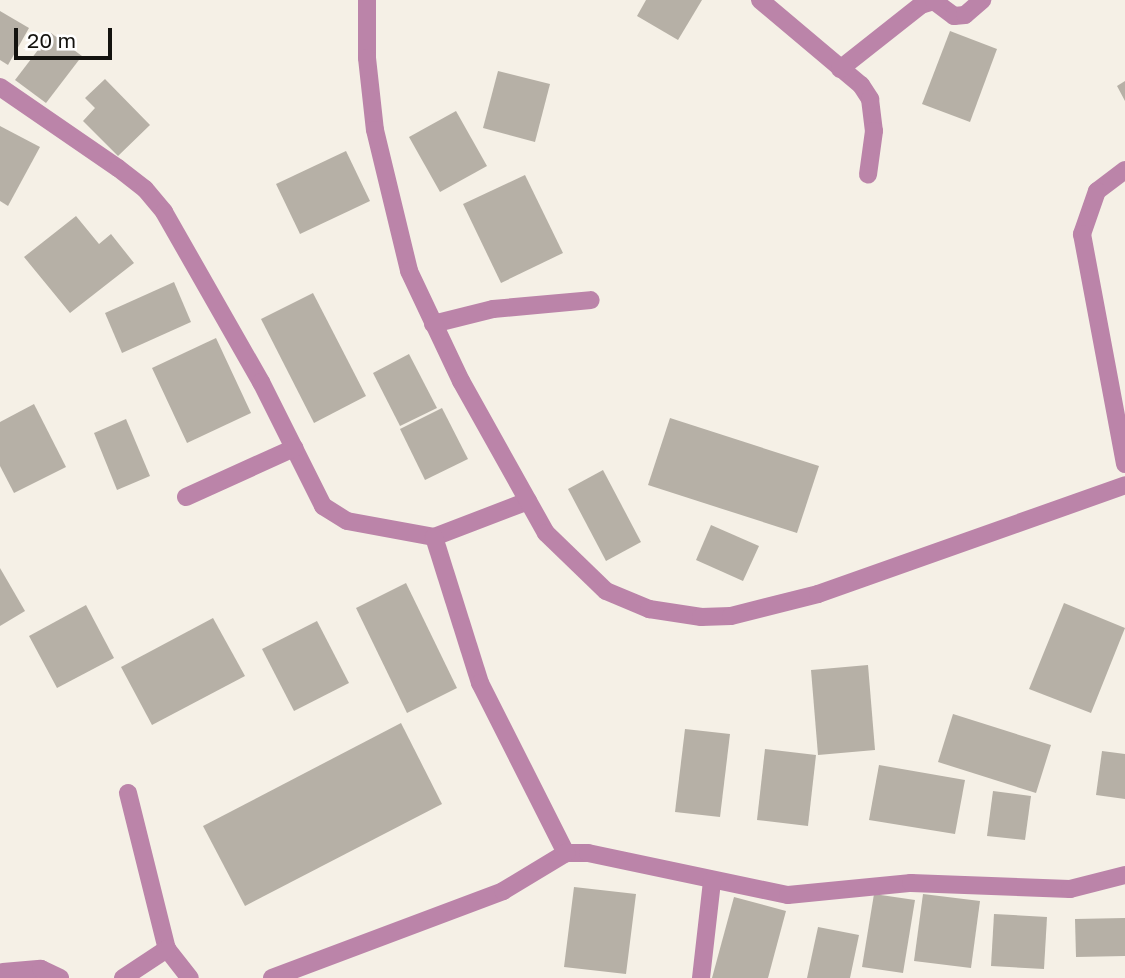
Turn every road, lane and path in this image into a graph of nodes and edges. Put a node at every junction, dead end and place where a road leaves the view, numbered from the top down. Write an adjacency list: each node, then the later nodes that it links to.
1 (368, 0): 9 (street)
2 (760, 0): 4 (street)
3 (982, 0): 4 (street)
4 (840, 69): 7 (street)
5 (0, 87): 10 (street)
6 (1125, 170): 11 (street)
7 (868, 175)
8 (591, 300): 9 (street)
9 (433, 324): 14 (street)
10 (294, 448): 13 (street); 15 (street)
11 (1125, 464)
12 (1125, 485): 14 (street)
13 (186, 496)
14 (528, 501): 15 (street)
15 (434, 537): 17 (street)
16 (128, 793): 20 (street)
17 (566, 853): 19 (street); 25 (street)
18 (1125, 875): 19 (street)
19 (712, 881): 26 (street)
20 (167, 949): 23 (street); 24 (street)
21 (3, 972): 22 (street)
22 (60, 978)
23 (123, 978)
24 (190, 978)
25 (272, 978)
26 (701, 978)

